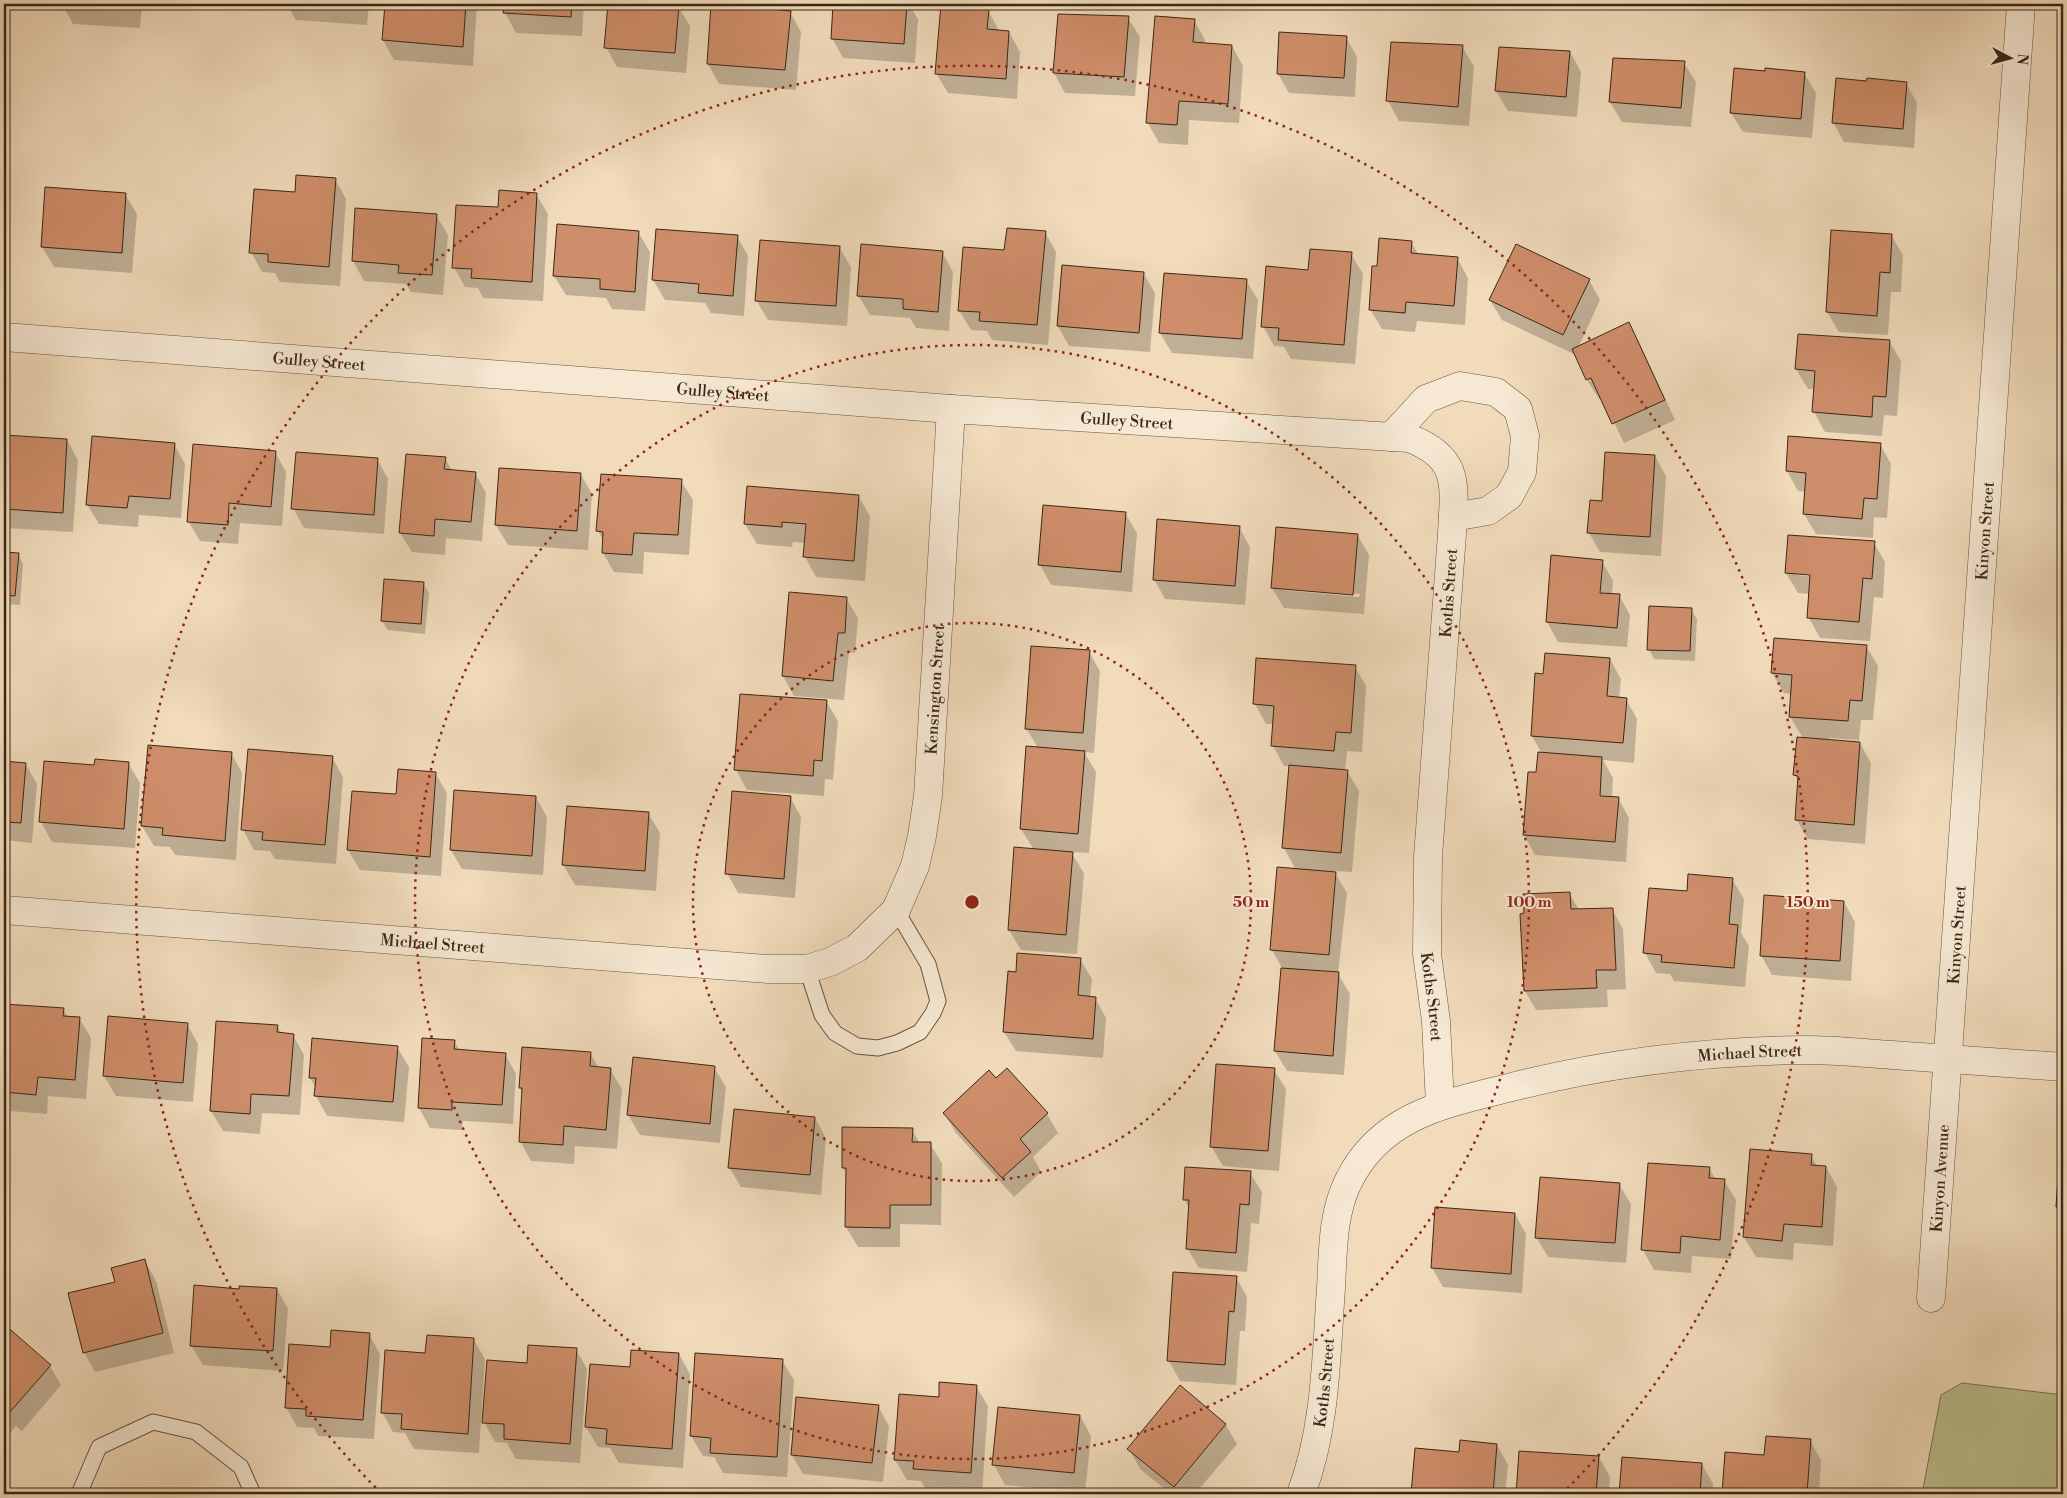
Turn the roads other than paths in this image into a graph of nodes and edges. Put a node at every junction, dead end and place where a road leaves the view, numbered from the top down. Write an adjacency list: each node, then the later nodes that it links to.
1 (2021, 4): 11 (street, Kinyon Street)
2 (4, 337): 3 (street, Gulley Street)
3 (952, 409): 4 (street, Gulley Street); 8 (street, Kensington Street)
4 (1391, 437): 5 (street, Gulley Street); 6 (street)
5 (1438, 454): 6 (street, Koths Street)
6 (1453, 517): 13 (street, Koths Street)
7 (4, 910): 10 (street, Michael Street)
8 (896, 910): 9 (street, Kensington Street); 10 (lane)
9 (858, 948): 10 (street, Michael Street)
10 (807, 969)
11 (1948, 1059): 12 (street, Michael Street); 13 (street, Michael Street); 14 (street, Kinyon Avenue)
12 (2063, 1067)
13 (1440, 1105): 17 (street, Koths Street)
14 (1931, 1298)
15 (80, 1494): 16 (lane)
16 (252, 1494)
17 (1301, 1494)

